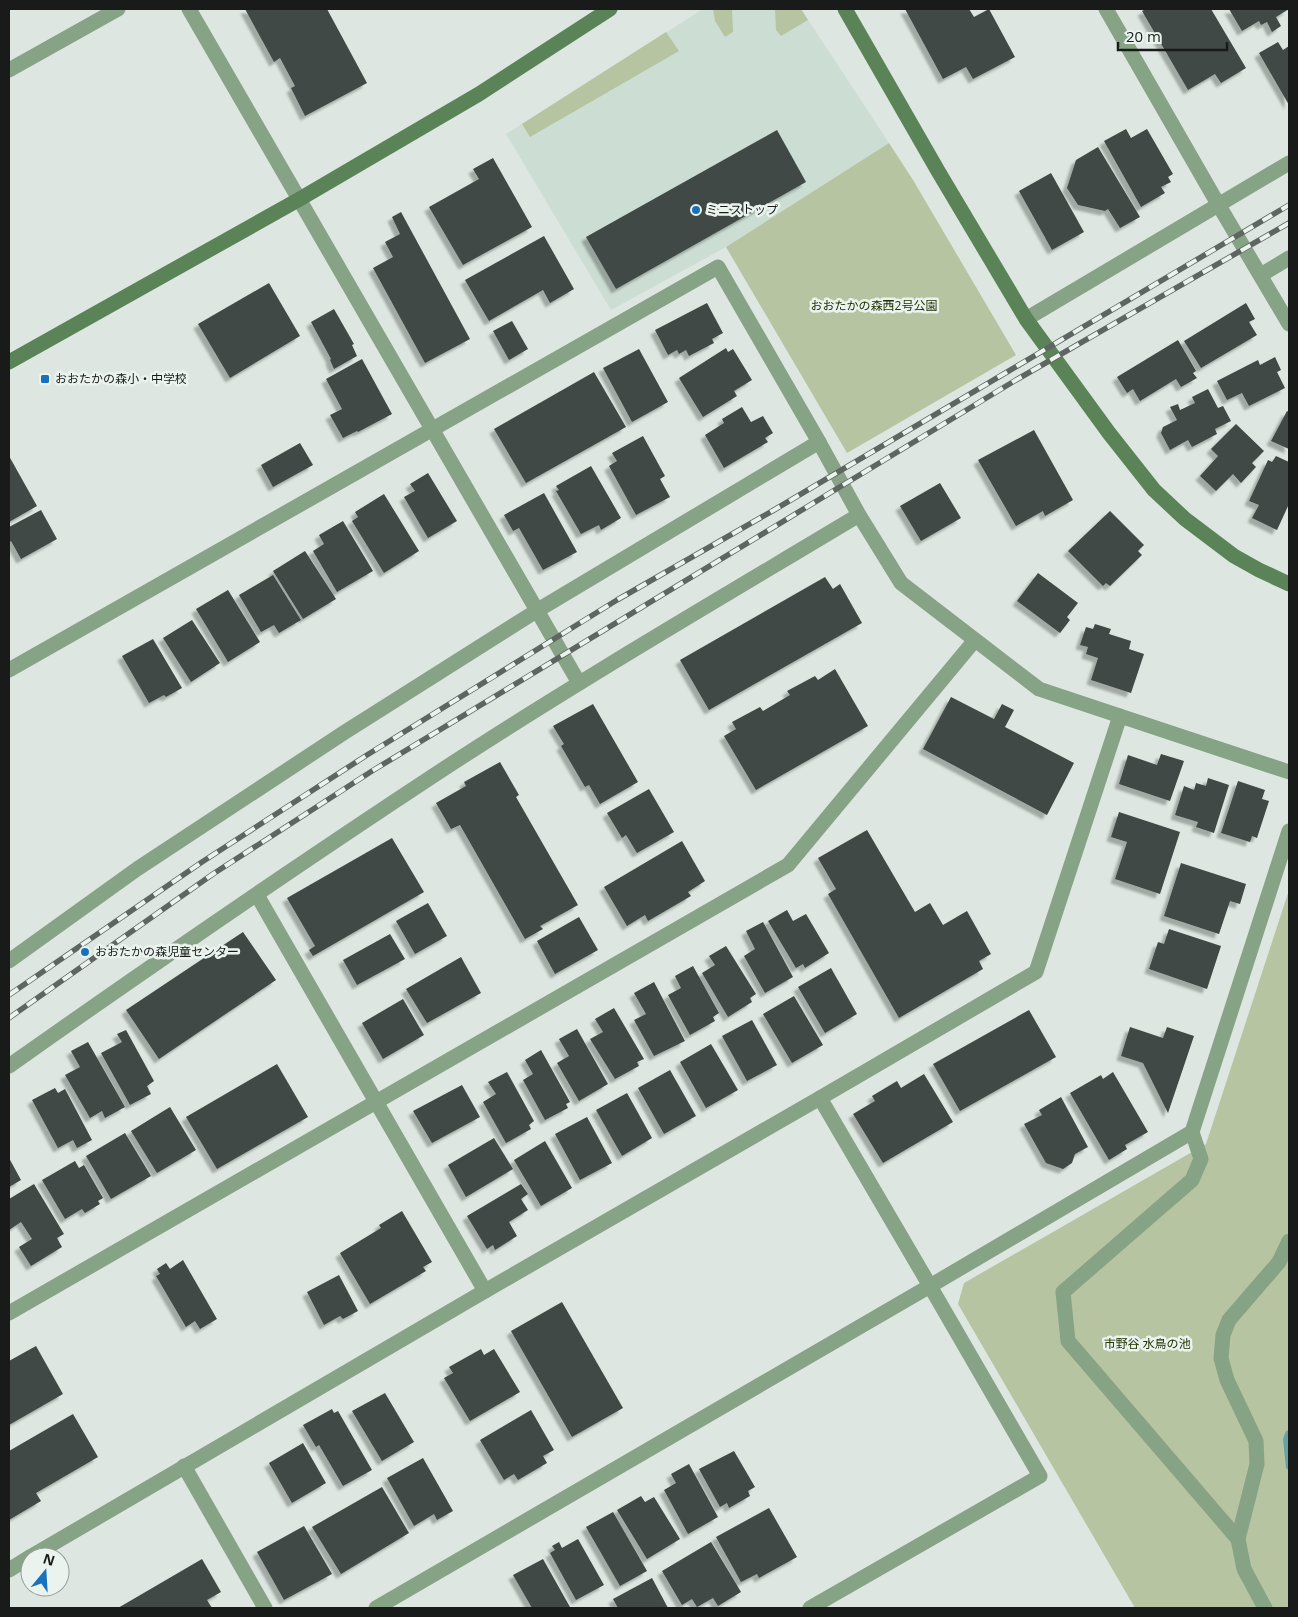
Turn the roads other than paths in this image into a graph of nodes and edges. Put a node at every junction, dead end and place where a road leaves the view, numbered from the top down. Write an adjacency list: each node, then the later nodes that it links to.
1 (118, 9): 6 (street)
2 (189, 9): 8 (street)
3 (610, 9): 8 (street)
4 (845, 9): 12 (street)
5 (1106, 9): 9 (street)
6 (9, 70)
7 (1289, 163): 9 (street)
8 (298, 200): 14 (street); 15 (street)
9 (1218, 204): 11 (street); 12 (street)
10 (1289, 258): 11 (street)
11 (1261, 275): 13 (street)
12 (1026, 318): 18 (street)
13 (1289, 324)
14 (9, 362)
15 (432, 430): 16 (street); 19 (street); 21 (street)
16 (819, 442): 17 (street); 19 (street)
17 (859, 515): 20 (street); 22 (street)
18 (1289, 584)
19 (538, 610): 22 (street); 27 (street)
20 (974, 640): 23 (street); 30 (street)
21 (9, 670)
22 (579, 683): 26 (street)
23 (1120, 716): 24 (street); 29 (street)
24 (1289, 772)
25 (1289, 831): 31 (street)
26 (257, 895): 28 (street); 30 (street)
27 (9, 961)
28 (9, 1066)
29 (820, 1098): 33 (street); 34 (street)
30 (376, 1102): 34 (street); 35 (street)
31 (1192, 1132): 33 (street); 37 (street)
32 (1289, 1241): 37 (street)
33 (930, 1286): 42 (street); 43 (street)
34 (485, 1291): 36 (street)
35 (9, 1313)
36 (184, 1466): 38 (street); 41 (street)
37 (1238, 1539): 44 (street)
38 (47, 1547)
39 (20, 1563): 40 (street)
40 (9, 1570)
41 (266, 1608)
42 (376, 1608)
43 (810, 1608)
44 (1265, 1608)

